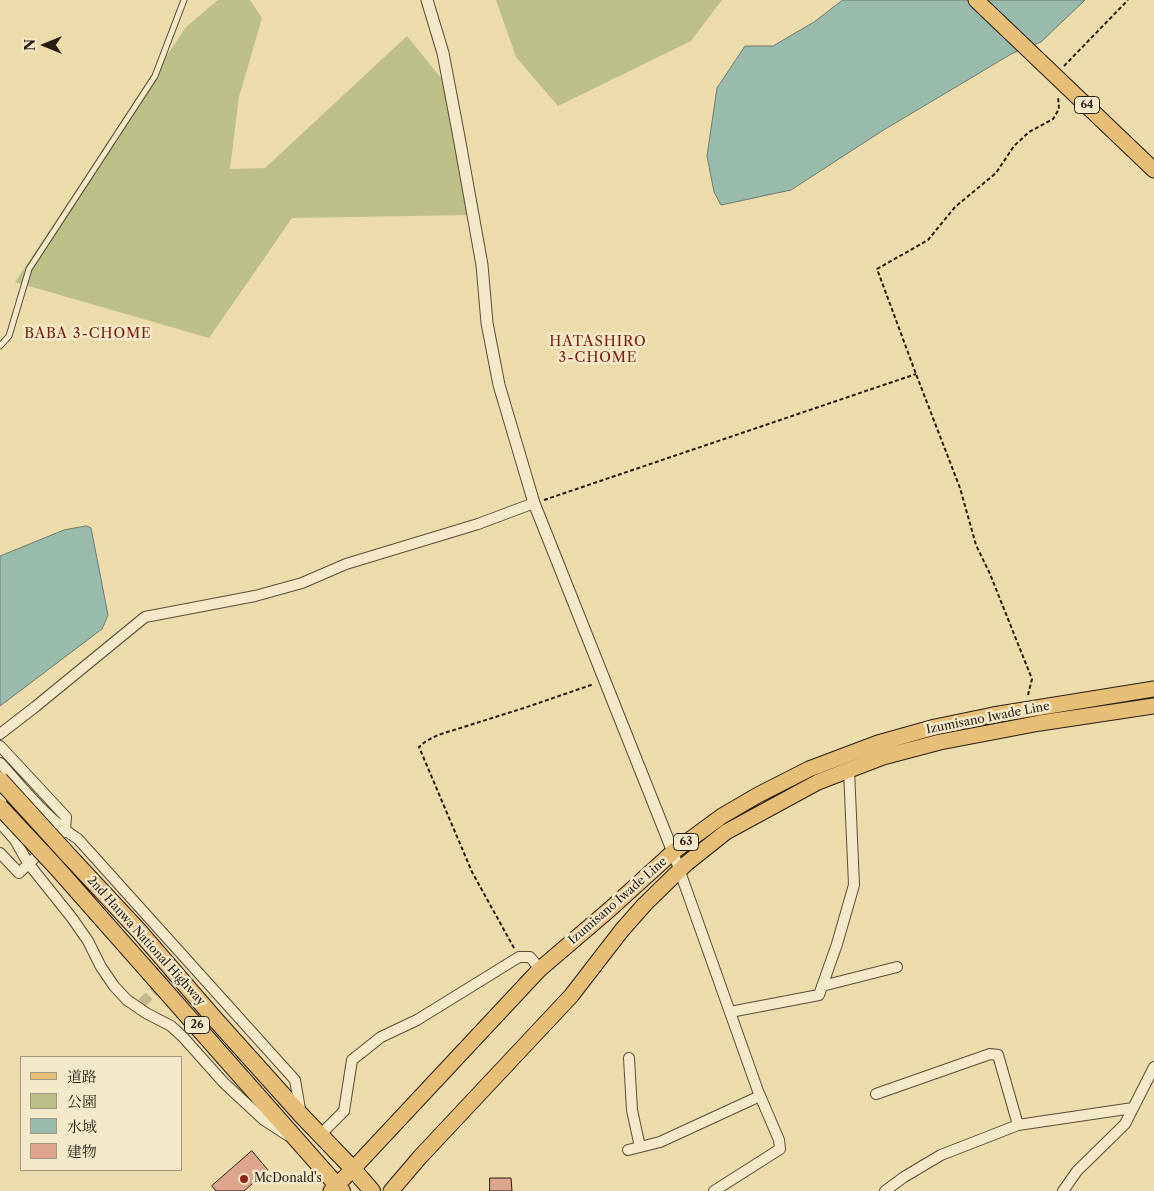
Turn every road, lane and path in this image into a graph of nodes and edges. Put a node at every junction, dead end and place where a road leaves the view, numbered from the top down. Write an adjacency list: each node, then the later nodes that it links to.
1 (184, 0): 7 (lane)
2 (427, 0): 9 (street)
3 (976, 0): 5 (main road, 64)
4 (1128, 0): 5 (path)
5 (1055, 75): 6 (main road, 64); 8 (path)
6 (1154, 170)
7 (0, 346)
8 (916, 374): 9 (path); 13 (path)
9 (534, 503): 10 (street); 14 (street)
10 (604, 680): 23 (street); 27 (path)
11 (1154, 689): 13 (main road, Izumisano Iwade Line / 63)
12 (1154, 706): 17 (main road, Izumisano Iwade Line / 63)
13 (1025, 710): 23 (main road, Izumisano Iwade Line / 63)
14 (0, 734)
15 (0, 746): 21 (street)
16 (0, 763): 21 (street)
17 (848, 770): 26 (main road, Izumisano Iwade Line / 63); 32 (street)
18 (0, 780): 39 (highway, 2nd Hanwa National Highway / 26, bridge)
19 (0, 807): 42 (highway, 2nd Hanwa National Highway / 26, bridge)
20 (0, 823): 25 (street)
21 (65, 831): 25 (street); 28 (street)
22 (0, 832): 25 (street)
23 (673, 852): 26 (street); 31 (main road, Izumisano Iwade Line / 63)
24 (0, 853): 25 (street)
25 (28, 863): 42 (street)
26 (679, 871): 33 (street); 48 (main road, Izumisano Iwade Line / 63)
27 (519, 957): 31 (street); 41 (street)
28 (186, 959): 30 (street); 39 (street)
29 (897, 967): 32 (street)
30 (178, 968)
31 (540, 969): 45 (main road, Izumisano Iwade Line / 63)
32 (822, 986): 33 (street)
33 (730, 1012): 37 (street)
34 (629, 1058): 43 (street)
35 (1154, 1067): 38 (street)
36 (876, 1094): 40 (street)
37 (760, 1096): 43 (street); 49 (street)
38 (1133, 1108): 40 (street); 51 (street)
39 (302, 1116): 41 (highway, 2nd Hanwa National Highway / 26)
40 (1018, 1125): 50 (street)
41 (320, 1135): 45 (highway, 2nd Hanwa National Highway / 26)
42 (300, 1144): 46 (highway, 2nd Hanwa National Highway / 26)
43 (640, 1147): 44 (street)
44 (628, 1150)
45 (353, 1169): 46 (main road, Izumisano Iwade Line / 63); 47 (highway, 2nd Hanwa National Highway / 26)
46 (336, 1189)
47 (372, 1191)
48 (391, 1191)
49 (714, 1191)
50 (885, 1191)
51 (1063, 1191)

